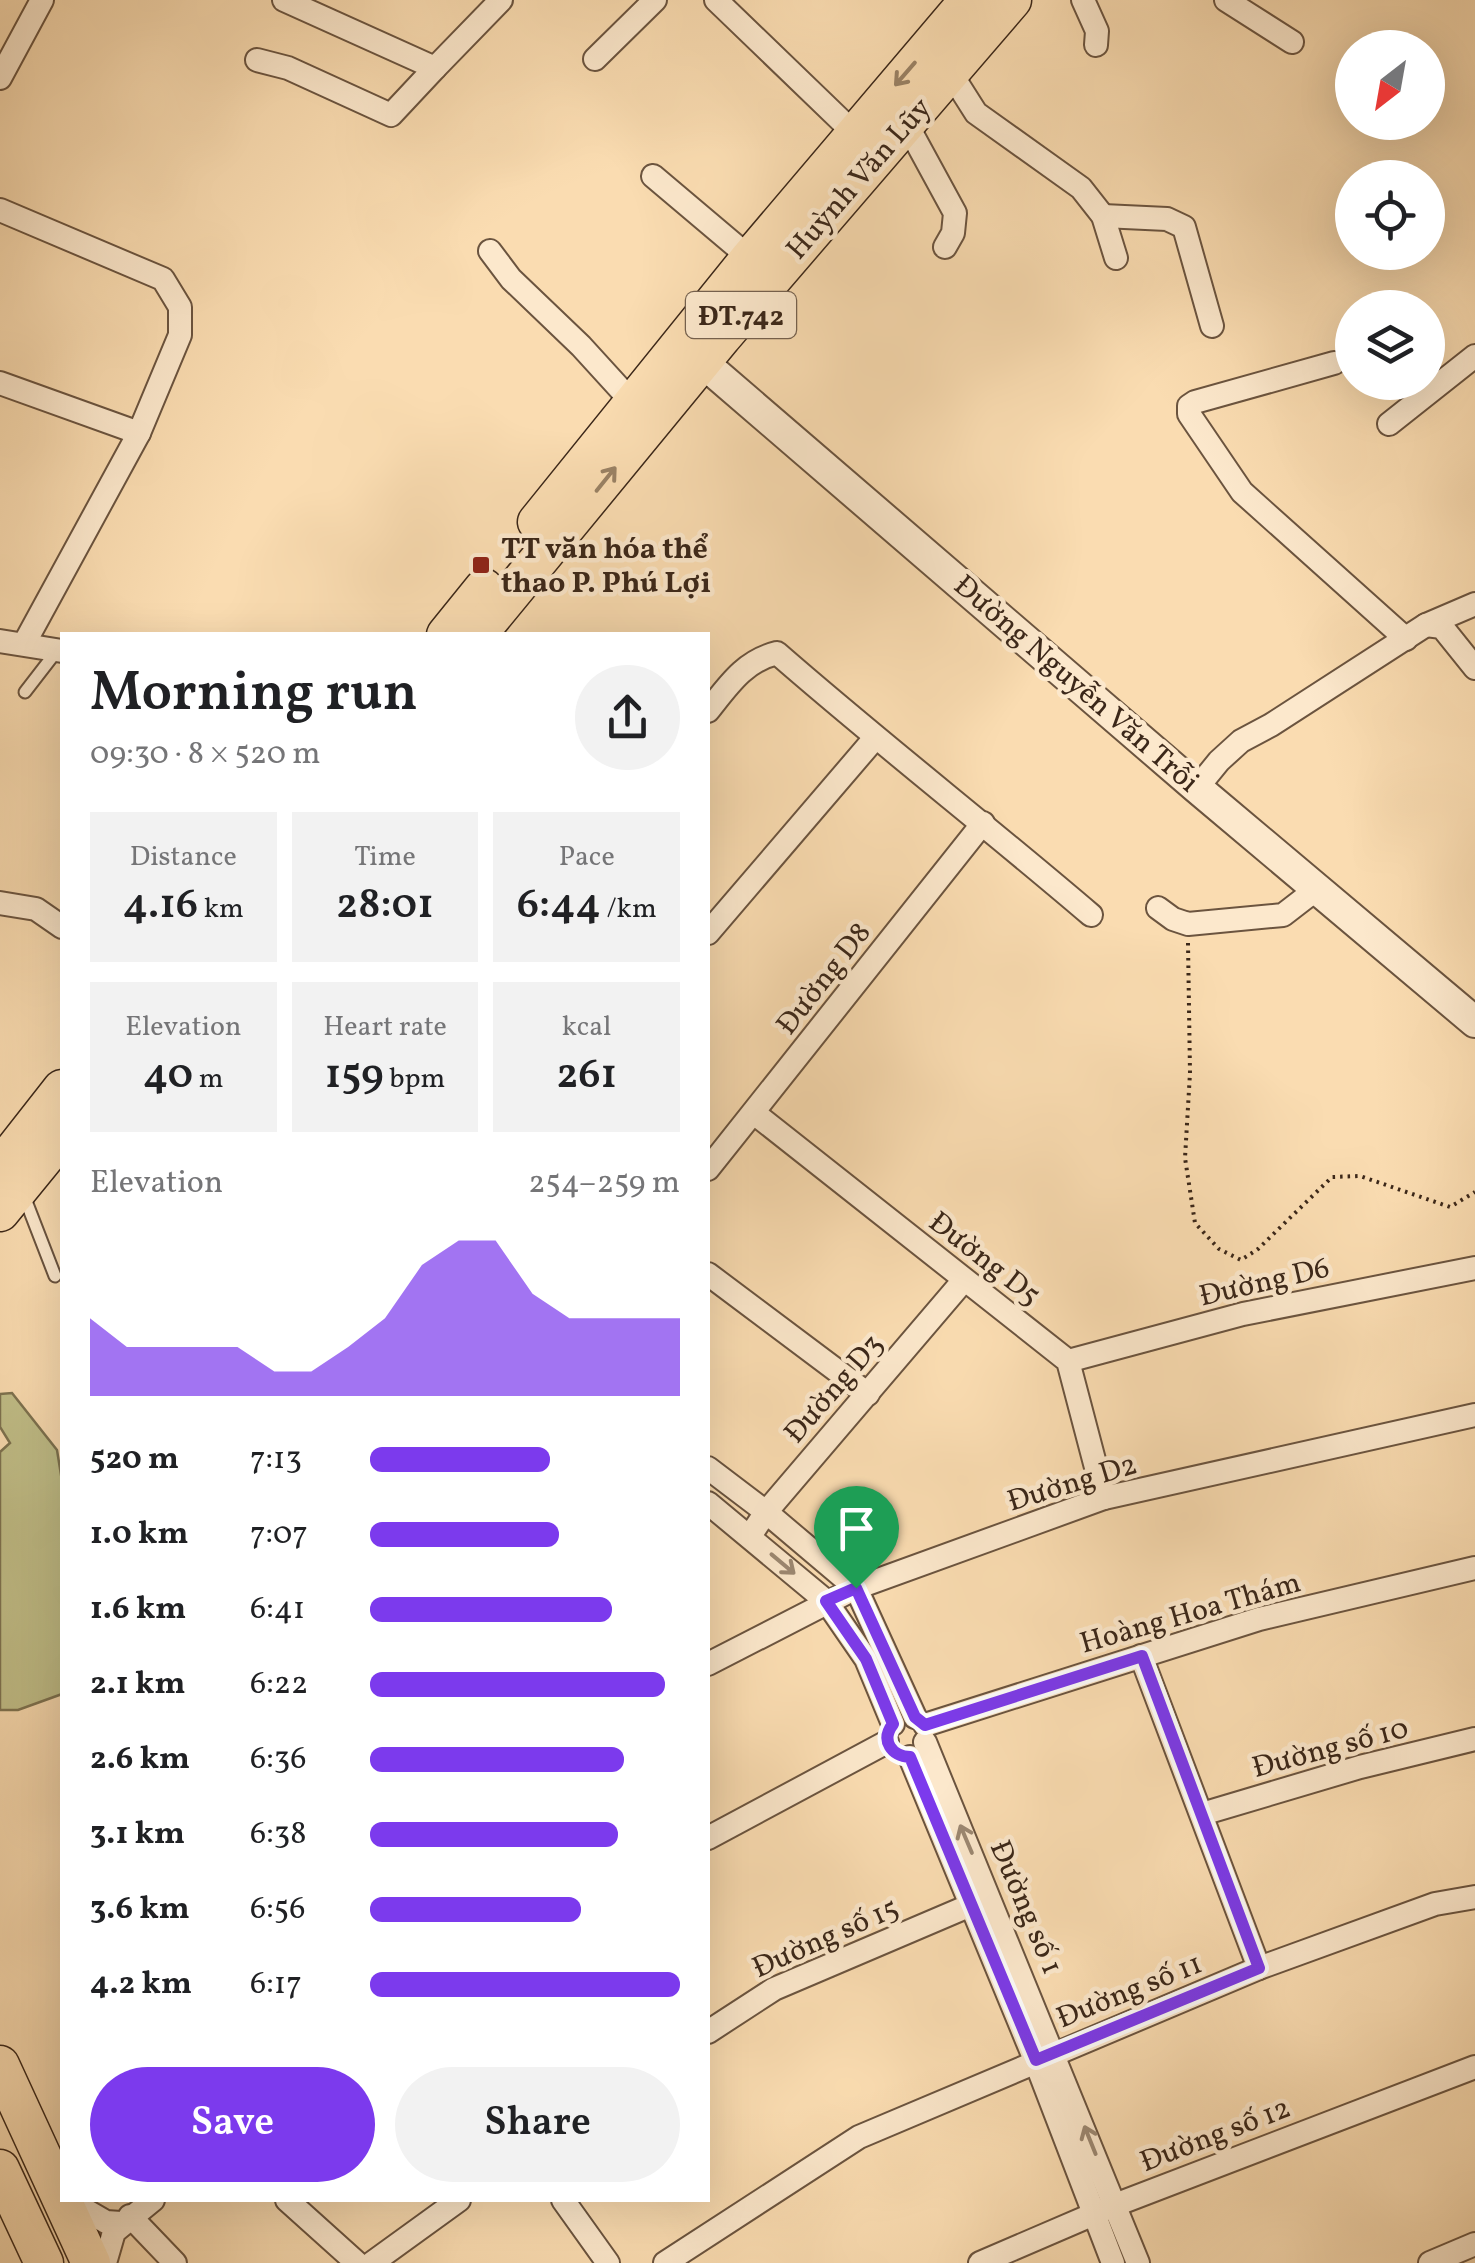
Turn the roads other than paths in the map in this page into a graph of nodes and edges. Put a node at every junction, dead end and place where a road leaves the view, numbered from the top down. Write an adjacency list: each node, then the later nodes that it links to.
1 (42, 0): 16 (street)
2 (284, 0): 14 (street)
3 (501, 0): 14 (street)
4 (656, 0): 12 (street)
5 (716, 0): 18 (street)
6 (969, 0): 18 (main road, Huỳnh Văn Lũy / ĐT.742, one-way to 18)
7 (1012, 0): 15 (main road, Huỳnh Văn Lũy / ĐT.742)
8 (1083, 0): 11 (street)
9 (1226, 0): 10 (street)
10 (1292, 42)
11 (1096, 45)
12 (595, 59)
13 (257, 60): 14 (street)
14 (435, 68)
15 (950, 72): 17 (main road, Huỳnh Văn Lũy / ĐT.742); 21 (street)
16 (0, 78)
17 (906, 123): 22 (street); 27 (main road, Huỳnh Văn Lũy / ĐT.742)
18 (854, 133): 24 (main road, Huỳnh Văn Lũy / ĐT.742)
19 (653, 176): 24 (street)
20 (0, 210): 33 (street)
21 (1103, 216): 25 (street); 26 (street)
22 (944, 247)
23 (490, 251): 31 (street)
24 (750, 258): 27 (main road, Huỳnh Văn Lũy / ĐT.742)
25 (1116, 258)
26 (1212, 326)
27 (692, 352): 31 (main road, Huỳnh Văn Lũy / ĐT.742); 36 (main road, Huỳnh Văn Lũy / ĐT.742, one-way to 27); 45 (street, Đường Nguyễn Văn Trỗi)
28 (1475, 356): 32 (street)
29 (1334, 363): 37 (street)
30 (0, 383): 33 (street)
31 (633, 403): 35 (main road, Huỳnh Văn Lũy / ĐT.742)
32 (1389, 424)
33 (140, 433): 38 (street)
34 (1475, 604): 37 (street)
35 (448, 632)
36 (479, 632)
37 (1416, 632): 41 (street); 45 (street)
38 (12, 643): 39 (street)
39 (60, 649)
40 (60, 650): 42 (lane)
41 (1475, 668)
42 (25, 692)
43 (710, 708): 44 (street)
44 (874, 738): 46 (street); 52 (street)
45 (1198, 788): 47 (street, Đường Nguyễn Văn Trỗi)
46 (983, 823): 50 (street); 55 (street, Đường D8)
47 (1318, 888): 49 (street); 53 (street, Đường Nguyễn Văn Trỗi)
48 (0, 903): 51 (street)
49 (1158, 908)
50 (1091, 915)
51 (60, 926)
52 (710, 931)
53 (1475, 1022)
54 (60, 1093): 58 (main road)
55 (754, 1113): 57 (street, Đường D8); 62 (street, Đường D5)
56 (60, 1138): 58 (main road)
57 (710, 1167)
58 (7, 1189): 60 (lane)
59 (1475, 1268): 63 (street, Đường D6)
60 (55, 1276)
61 (710, 1276): 64 (street)
62 (964, 1280): 63 (street, Đường D5); 64 (street, Đường D3)
63 (1068, 1361): 67 (street)
64 (868, 1394): 69 (street, Đường D3)
65 (1475, 1415): 67 (street, Đường D2)
66 (710, 1470): 69 (street)
67 (1104, 1498): 72 (street, Đường D2)
68 (710, 1505): 70 (street)
69 (766, 1512): 70 (street, Đường D3); 72 (street)
70 (750, 1536): 73 (street, one-way to 73)
71 (1475, 1568): 74 (street, Hoàng Hoa Thám)
72 (856, 1588): 73 (street, Đường D2); 76 (street)
73 (826, 1601): 75 (street, Đường D2); 76 (street)
74 (1142, 1656): 76 (street, Hoàng Hoa Thám); 78 (street)
75 (710, 1663)
76 (909, 1734): 79 (street, Hoàng Hoa Thám); 81 (street, Đường số 1); 84 (street, Đường số 1, one-way to 76)
77 (1475, 1740): 78 (street, Đường số 10)
78 (1202, 1814): 82 (street)
79 (710, 1837)
80 (1475, 1897): 82 (street, Đường số 11)
81 (971, 1905): 83 (street, Đường số 15); 84 (street, Đường số 1)
82 (1259, 1968): 84 (street, Đường số 11)
83 (710, 2031)
84 (1045, 2056): 95 (street, Đường số 1); 105 (street, Đường số 11)
85 (0, 2065): 88 (main road)
86 (1475, 2067): 95 (street, Đường số 12)
87 (0, 2169): 98 (main road)
88 (60, 2190)
89 (66, 2202): 99 (main road)
90 (70, 2202): 96 (street)
91 (150, 2202): 96 (street)
92 (290, 2202): 102 (street)
93 (457, 2202): 103 (street)
94 (563, 2202): 104 (street)
95 (1104, 2209): 106 (street, Đường số 12); 107 (street, Đường số 1); 108 (street, Đường số 1)
96 (126, 2220): 100 (street); 101 (street)
97 (1475, 2244): 109 (street)
98 (44, 2263)
99 (91, 2263)
100 (106, 2263)
101 (175, 2263)
102 (357, 2263)
103 (372, 2263)
104 (608, 2263)
105 (665, 2263)
106 (980, 2263)
107 (1113, 2263)
108 (1138, 2263)
109 (1430, 2263)

